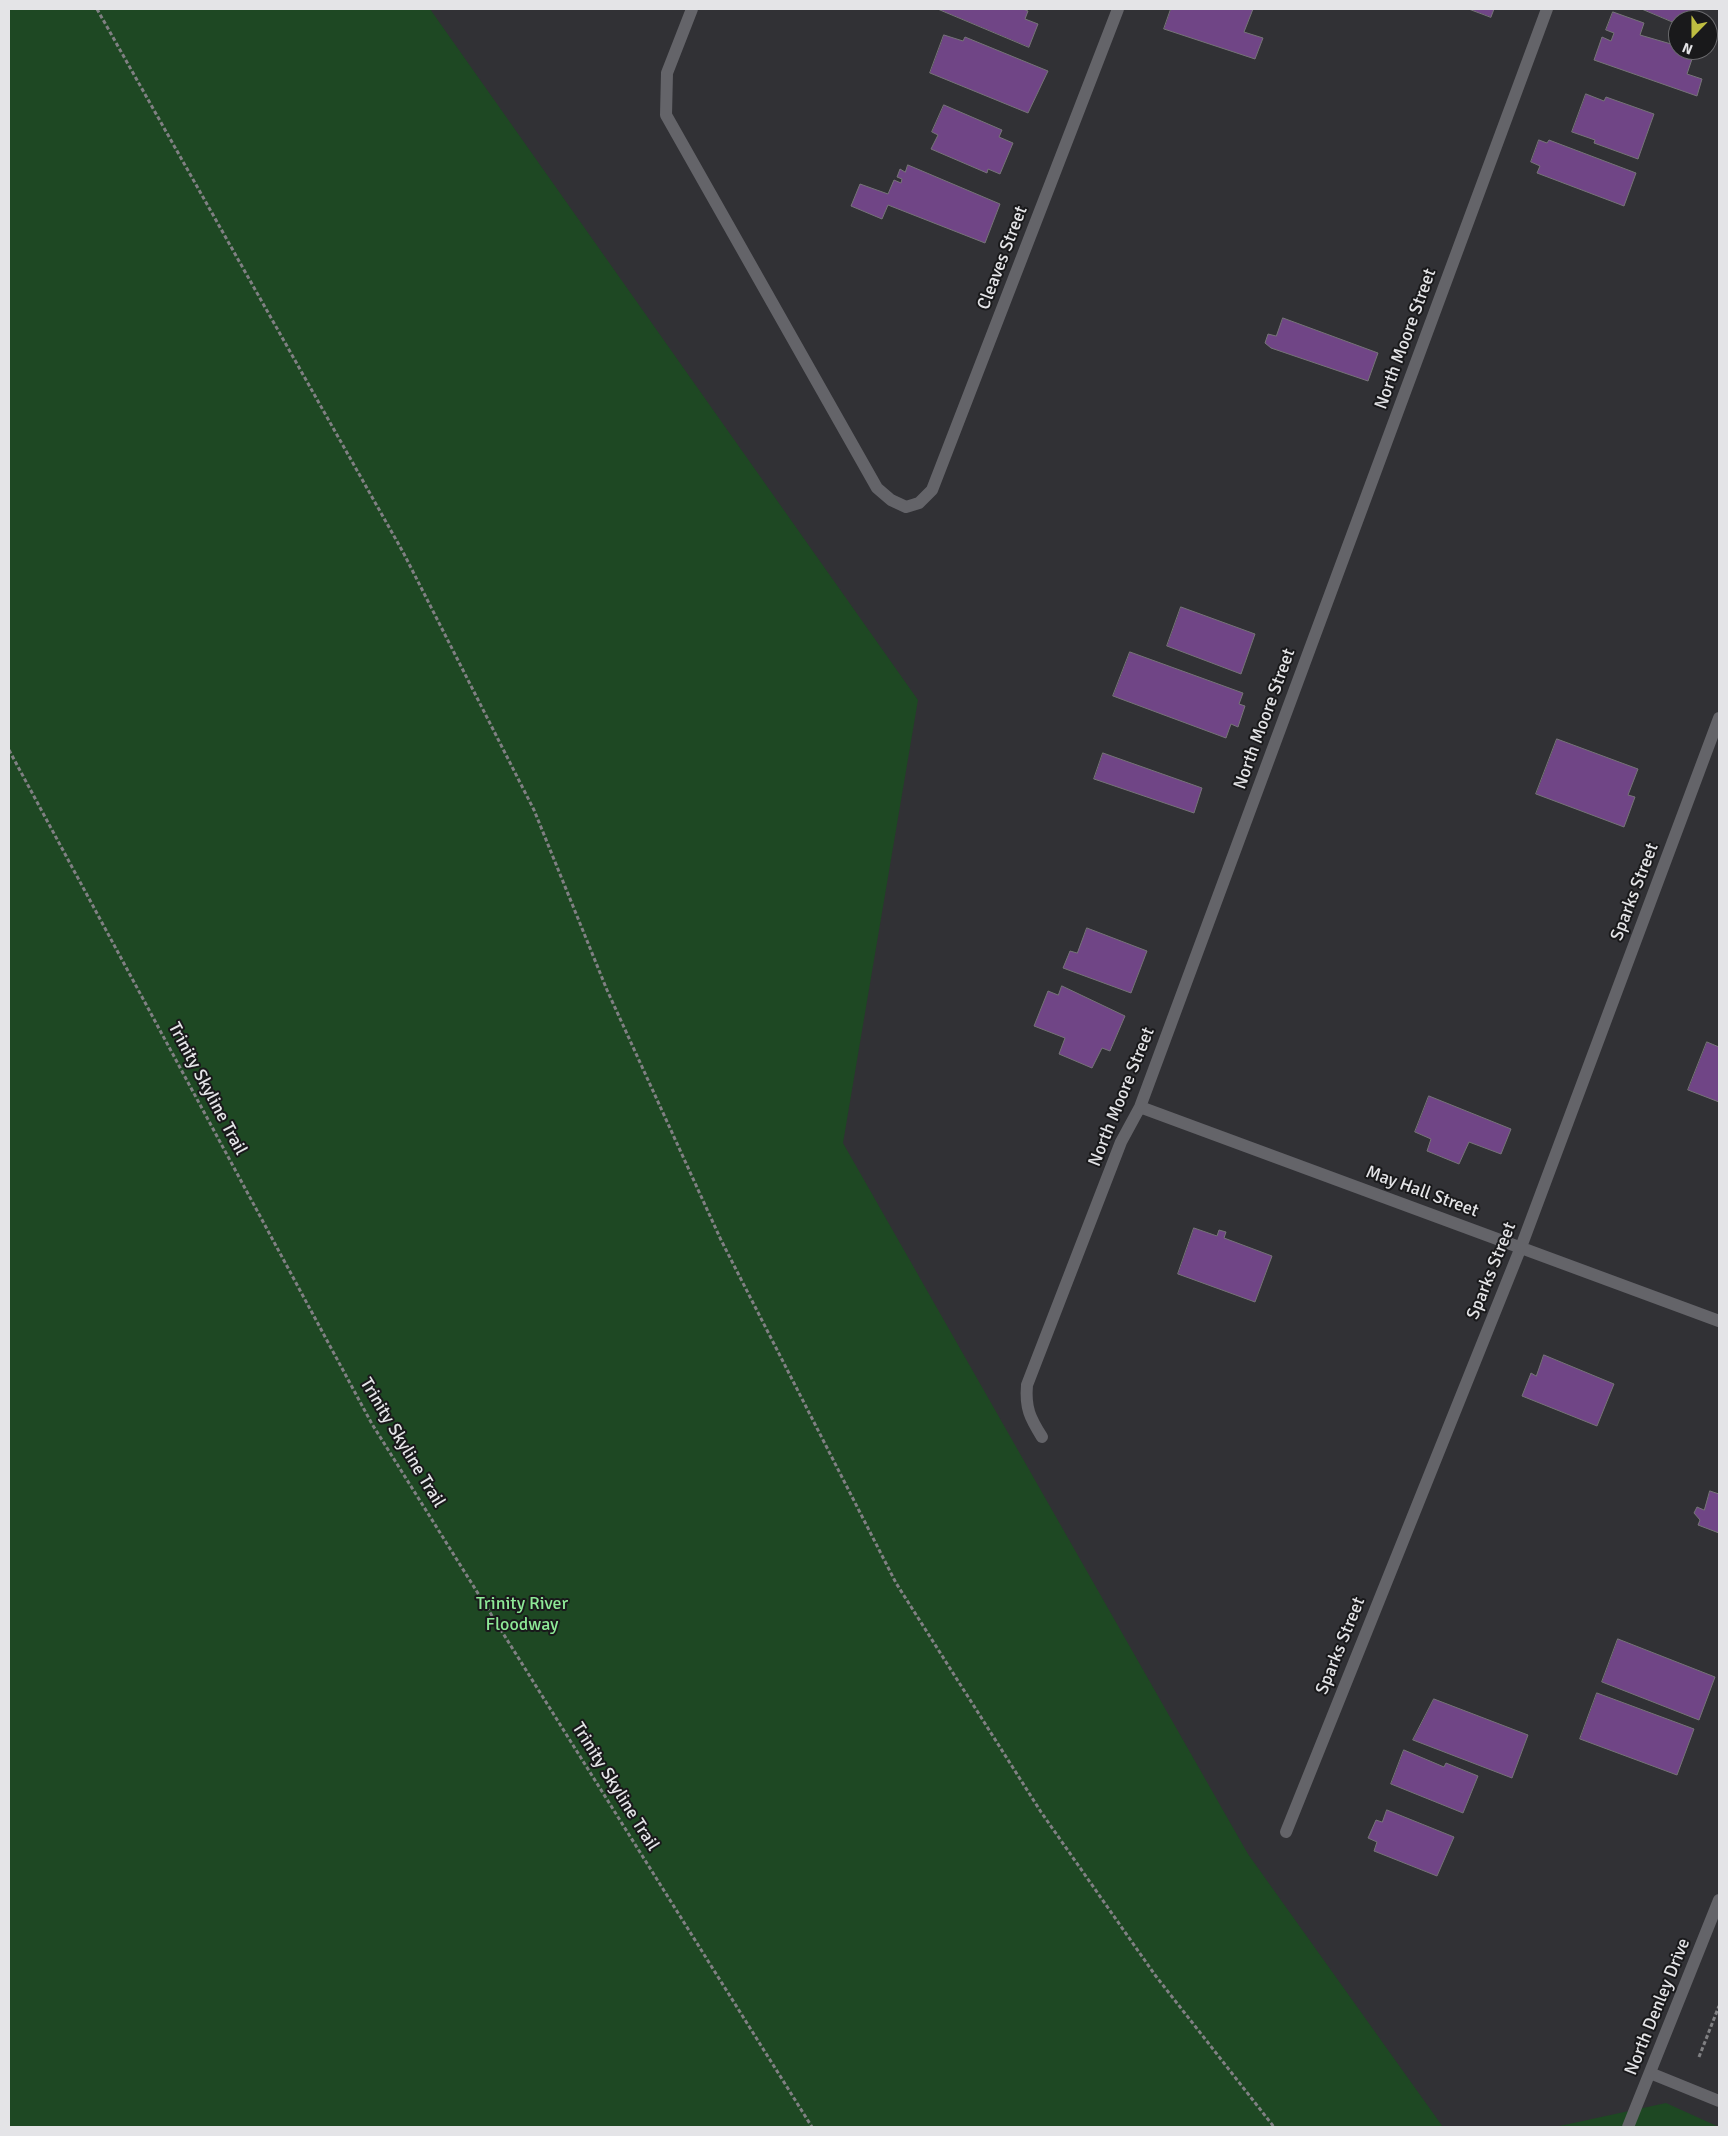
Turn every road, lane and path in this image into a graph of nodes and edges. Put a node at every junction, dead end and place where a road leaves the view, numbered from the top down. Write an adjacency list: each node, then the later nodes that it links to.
1 (97, 9): 18 (path)
2 (692, 9): 3 (street, Cleaves Street)
3 (1118, 9)
4 (1547, 9): 7 (street, North Moore Street)
5 (1719, 718): 8 (street, Sparks Street)
6 (9, 750): 17 (path, Trinity Skyline Trail)
7 (1140, 1107): 8 (street, May Hall Street); 10 (street, North Moore Street)
8 (1520, 1247): 9 (street, May Hall Street); 11 (street, Sparks Street)
9 (1719, 1321)
10 (1042, 1437)
11 (1286, 1832)
12 (1719, 1900): 15 (street, North Denley Drive)
13 (1719, 2006): 14 (path)
14 (1699, 2057)
15 (1650, 2073): 16 (street); 19 (street, North Denley Drive)
16 (1719, 2101)
17 (812, 2127)
18 (1274, 2127)
19 (1628, 2127)

